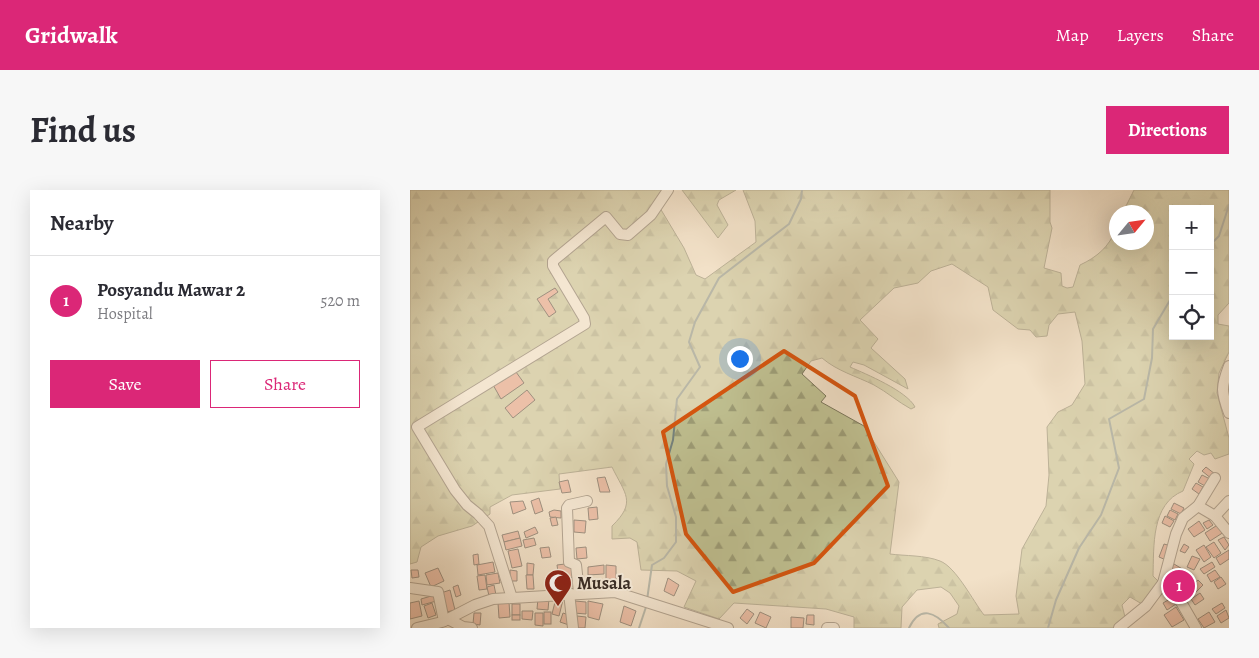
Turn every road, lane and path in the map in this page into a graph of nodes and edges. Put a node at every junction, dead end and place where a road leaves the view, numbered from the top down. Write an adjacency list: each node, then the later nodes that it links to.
1 (668, 190): 4 (street)
2 (1229, 366): 3 (street)
3 (1229, 413)
4 (414, 428): 14 (street)
5 (1215, 478): 8 (street)
6 (587, 501): 13 (street)
7 (1229, 501): 9 (street)
8 (1198, 506): 9 (street); 11 (street)
9 (1215, 516): 10 (street)
10 (1229, 533)
11 (1163, 583): 22 (street); 23 (street)
12 (410, 588): 15 (street)
13 (574, 593): 14 (street); 18 (street); 19 (street)
14 (512, 598): 15 (street)
15 (446, 620): 16 (street); 17 (street)
16 (417, 628)
17 (472, 628)
18 (573, 628)
19 (728, 628)
20 (827, 628): 21 (street)
21 (834, 628)
22 (1119, 628)
23 (1196, 628)

